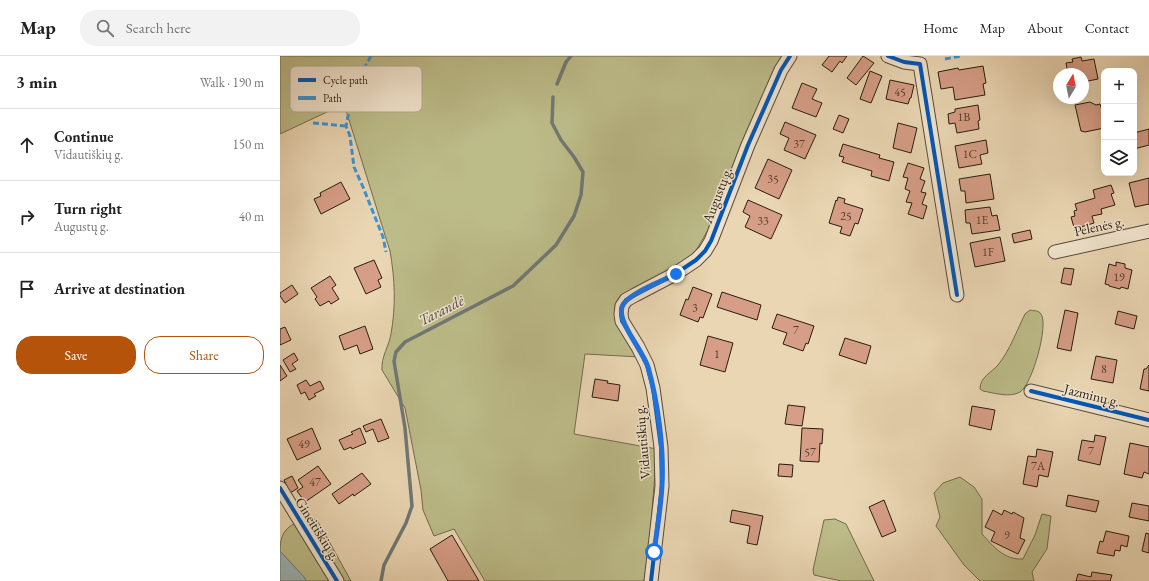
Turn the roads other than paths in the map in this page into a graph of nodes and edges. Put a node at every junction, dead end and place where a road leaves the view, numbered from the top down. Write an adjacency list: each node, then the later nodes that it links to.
1 (790, 56): 6 (street, Augustų g.)
2 (888, 56): 5 (street)
3 (1149, 231): 4 (street, Pelenės g.)
4 (1055, 252)
5 (957, 295)
6 (622, 306): 11 (street, Vidautiškių g.)
7 (1031, 391): 8 (street, Jazminų g.)
8 (1149, 420)
9 (280, 488): 10 (street, Gineitiškių g.)
10 (338, 581)
11 (651, 581)

